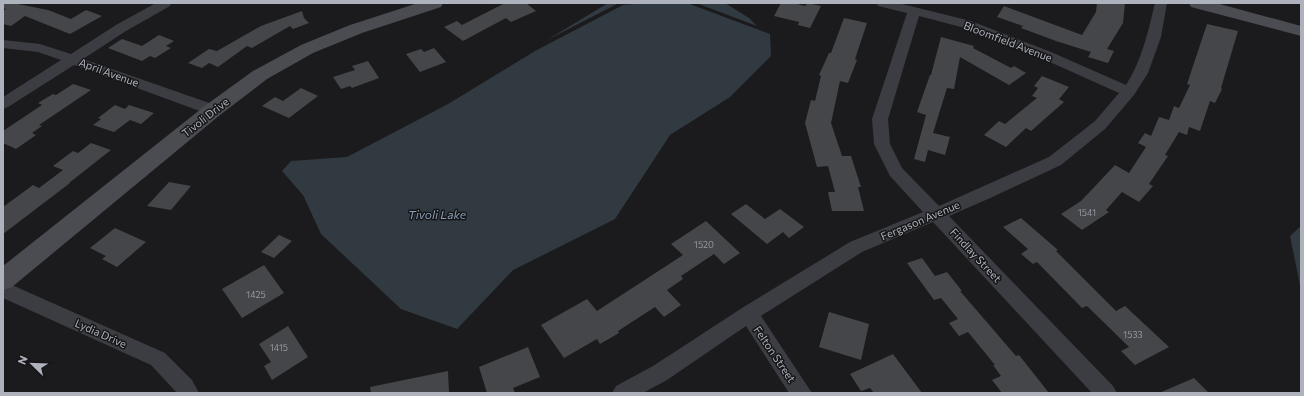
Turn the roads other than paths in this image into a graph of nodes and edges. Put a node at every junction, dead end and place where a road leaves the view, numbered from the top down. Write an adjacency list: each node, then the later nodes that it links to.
1 (165, 3): 11 (street)
2 (436, 3): 14 (street, Tivoli Drive)
3 (883, 3): 7 (street, Bloomfield Avenue)
4 (1161, 3): 12 (street, Fergason Avenue)
5 (1197, 3): 9 (street)
6 (1237, 3): 8 (street)
7 (914, 11): 12 (street, Bloomfield Avenue); 15 (street, Findlay Street)
8 (1301, 21)
9 (1301, 31)
10 (3, 44): 11 (street, April Avenue)
11 (72, 59): 13 (street); 14 (street, April Avenue)
12 (1129, 92): 15 (street, Fergason Avenue)
13 (3, 104)
14 (213, 110): 16 (street, Tivoli Drive)
15 (936, 213): 18 (street, Fergason Avenue); 22 (street, Findlay Street)
16 (3, 280)
17 (3, 289): 19 (street, Lydia Drive)
18 (749, 314): 20 (street, Fergason Avenue); 21 (street, Felton Street)
19 (188, 393)
20 (623, 393)
21 (801, 393)
22 (1106, 393)

